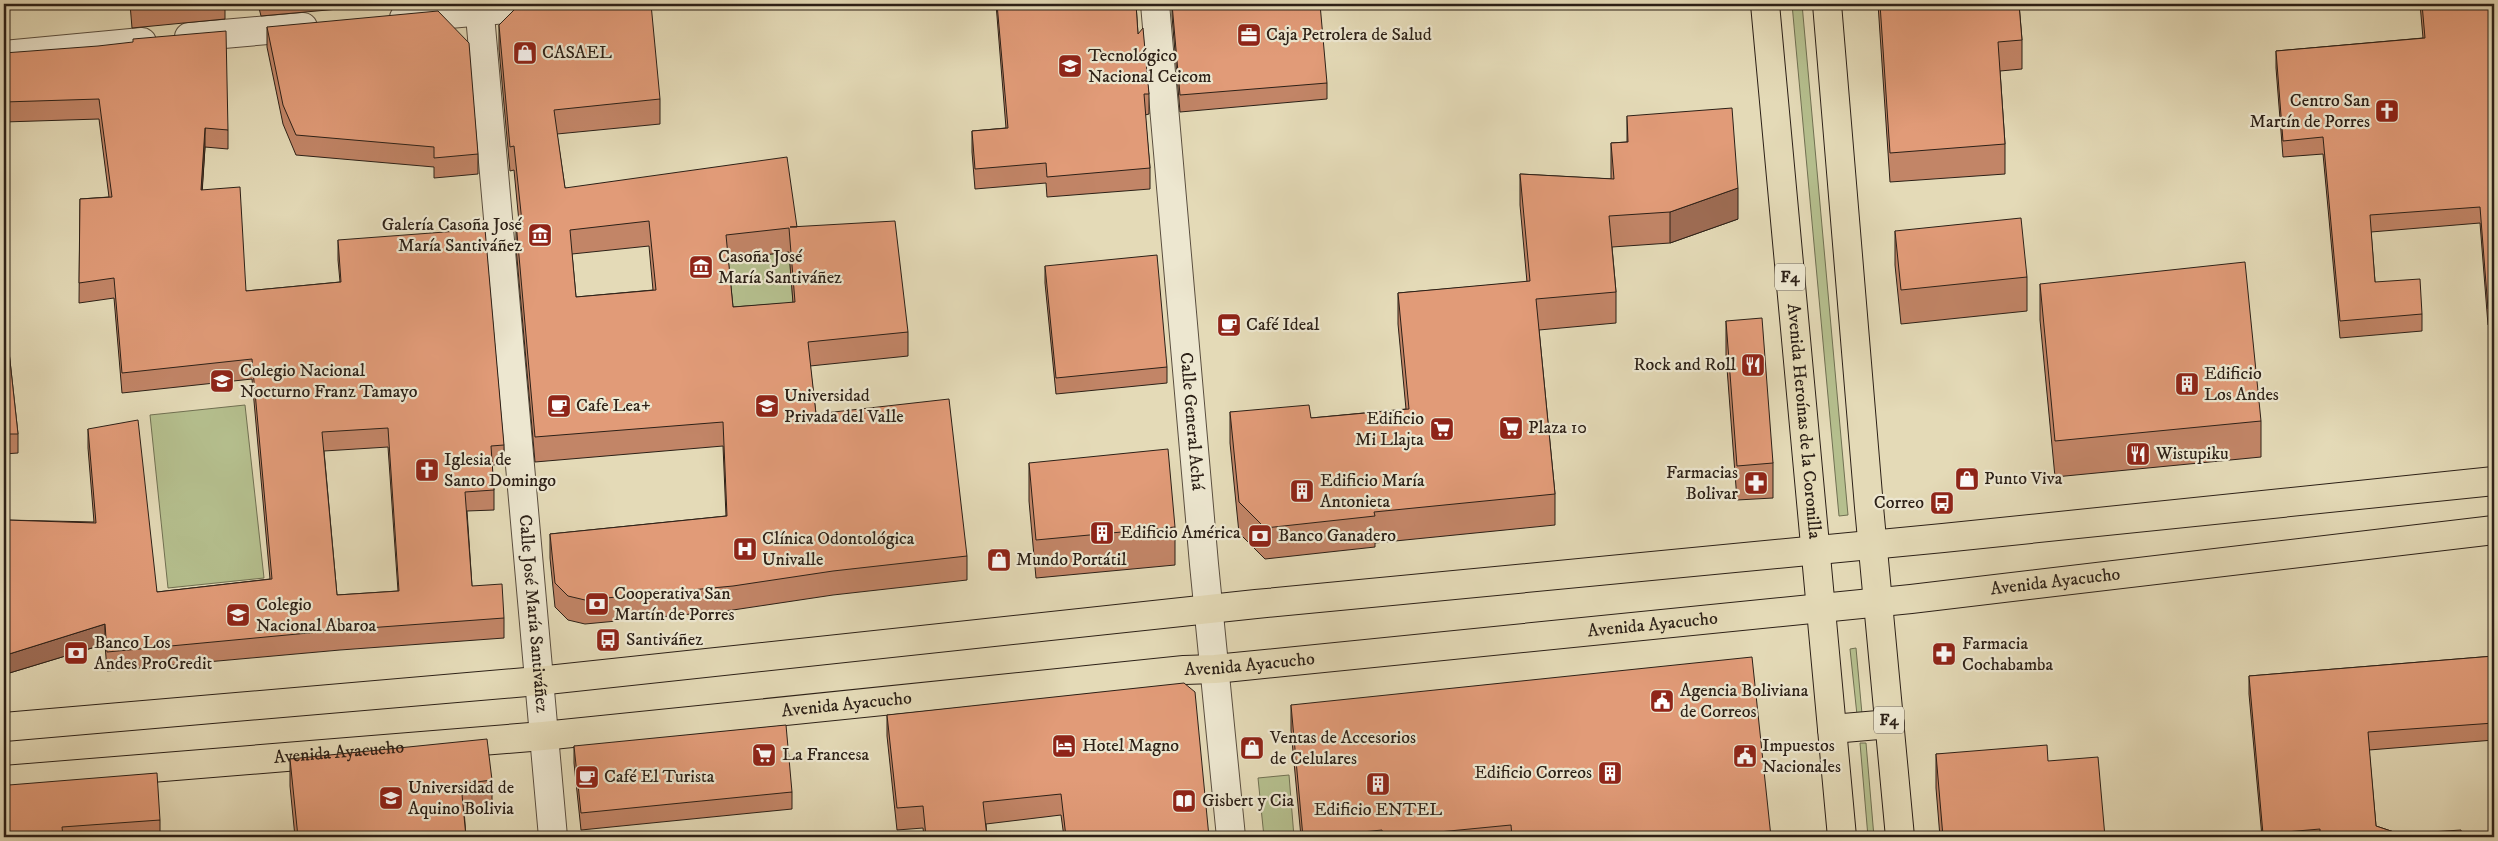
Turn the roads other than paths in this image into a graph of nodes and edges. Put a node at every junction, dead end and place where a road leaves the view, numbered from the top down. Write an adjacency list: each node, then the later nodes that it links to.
1 (563, 4): 5 (street)
2 (1155, 4): 15 (street, Calle General Achá)
3 (1765, 4): 12 (main road, Avenida Heroínas de la Coronilla / F4)
4 (1827, 4): 11 (main road, F4)
5 (479, 7): 6 (street); 17 (street, Calle José María Santiváñez)
6 (380, 20)
7 (331, 24): 8 (street)
8 (4, 55)
9 (2494, 480): 11 (main road)
10 (2494, 530): 13 (main road, Avenida Ayacucho)
11 (1873, 545): 12 (main road); 13 (main road, F4)
12 (1816, 550): 14 (main road, Avenida Heroínas de la Coronilla / F4); 15 (main road)
13 (1878, 602): 14 (main road, Avenida Ayacucho); 18 (main road, F4)
14 (1820, 607): 16 (main road, Avenida Ayacucho); 20 (main road, Avenida Heroínas de la Coronilla / F4)
15 (1209, 610): 16 (street, Calle General Achá); 17 (main road)
16 (1215, 669): 21 (main road, Avenida Ayacucho); 24 (street, Calle General Achá)
17 (538, 681): 19 (main road); 21 (street, Calle José María Santiváñez)
18 (1890, 724): 20 (main road); 26 (main road, F4)
19 (4, 727)
20 (1832, 729): 25 (main road, Avenida Heroínas de la Coronilla / F4)
21 (543, 736): 22 (main road, Avenida Ayacucho); 23 (street, Calle José María Santiváñez)
22 (4, 780)
23 (553, 837)
24 (1231, 837)
25 (1842, 837)
26 (1900, 837)

